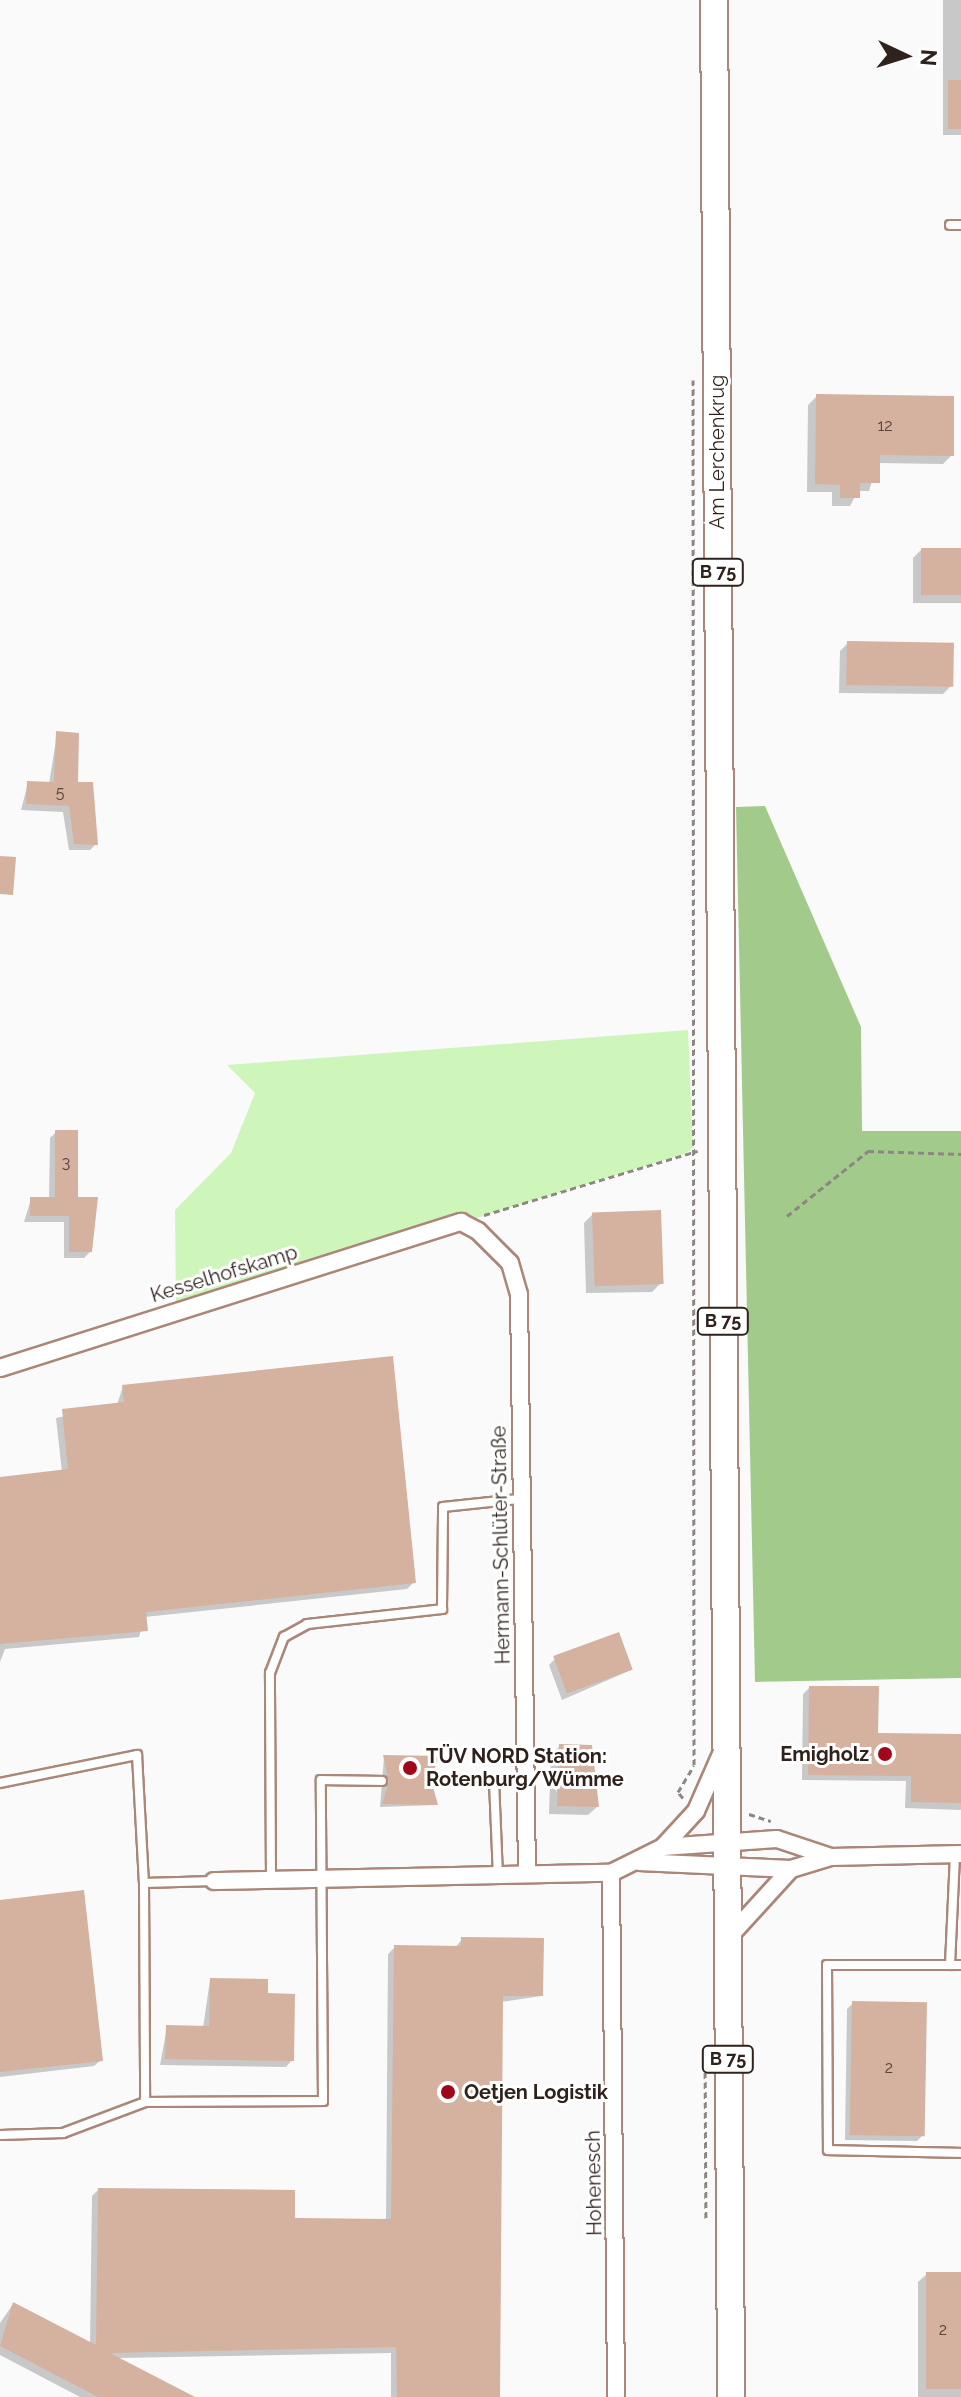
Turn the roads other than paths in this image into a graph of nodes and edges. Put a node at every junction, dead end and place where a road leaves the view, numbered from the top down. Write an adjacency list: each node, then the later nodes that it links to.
1 (714, 0): 7 (main road, Am Lerchenkrug / B 75)
2 (950, 225): 3 (lane)
3 (961, 225)
4 (478, 1231): 5 (street, Kesselhofskamp); 6 (street, Hermann-Schlüter-Straße)
5 (0, 1368)
6 (519, 1499): 19 (street, Hermann-Schlüter-Straße); 21 (lane)
7 (725, 1747): 11 (main road, B 75); 12 (street)
8 (382, 1781): 22 (lane)
9 (438, 1781): 20 (lane)
10 (0, 1783): 24 (lane)
11 (726, 1839): 12 (street); 14 (street); 17 (main road, B 75)
12 (663, 1847): 15 (street)
13 (958, 1854): 14 (street); 26 (lane)
14 (831, 1857): 16 (street)
15 (639, 1862): 17 (street); 18 (street)
16 (791, 1869): 17 (street); 25 (street)
17 (726, 1870): 25 (main road, B 75)
18 (611, 1873): 19 (street); 31 (street, Hohenesch)
19 (527, 1874): 20 (street)
20 (498, 1875): 22 (street)
21 (271, 1879): 22 (street); 23 (street)
22 (322, 1879): 28 (lane)
23 (214, 1881): 24 (lane)
24 (144, 1883): 28 (lane)
25 (727, 1939): 32 (main road, B 75)
26 (950, 1965): 27 (lane); 30 (lane)
27 (961, 1965)
28 (145, 2102): 29 (lane)
29 (0, 2135)
30 (961, 2153)
31 (616, 2397)
32 (731, 2397)

